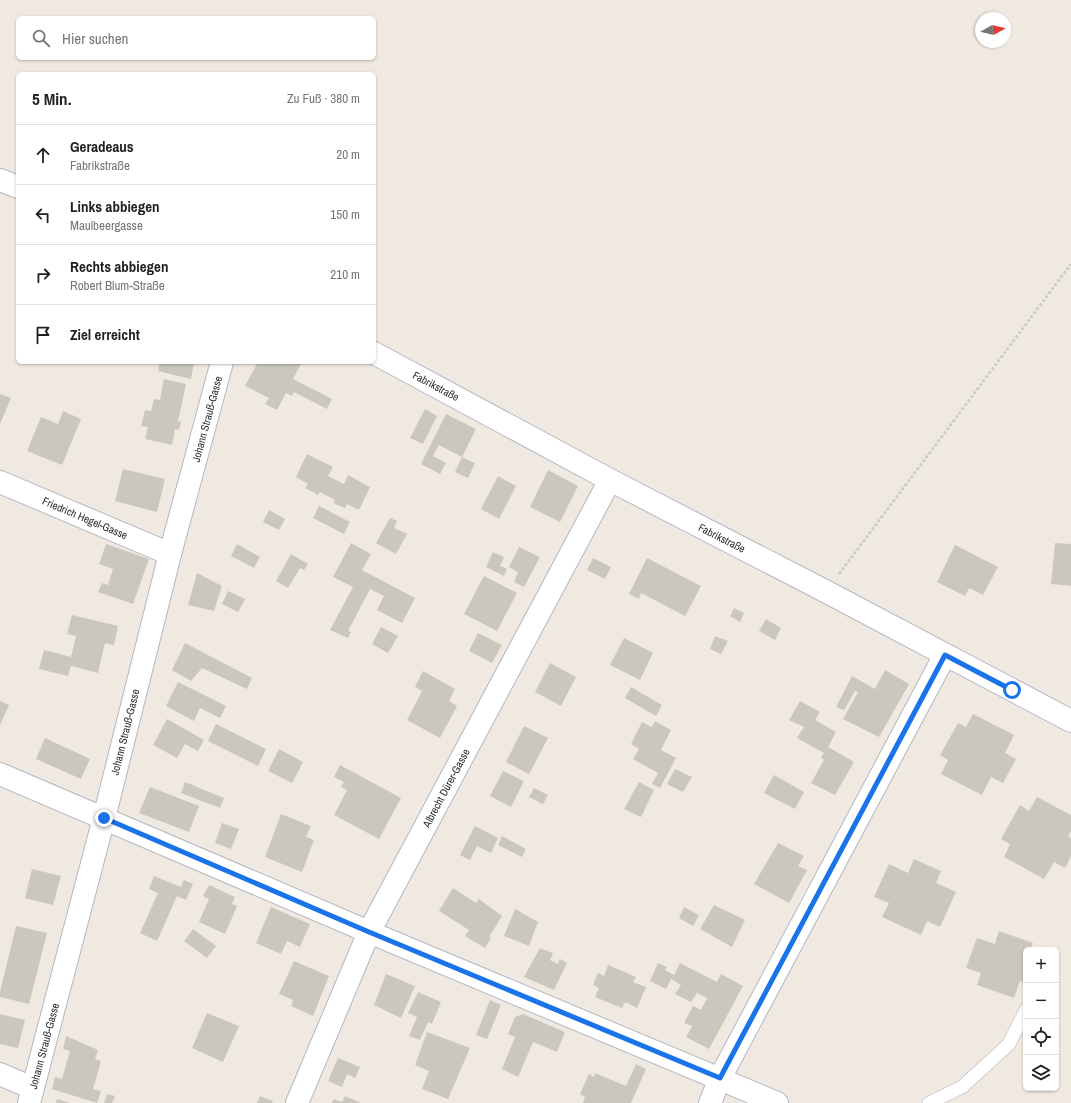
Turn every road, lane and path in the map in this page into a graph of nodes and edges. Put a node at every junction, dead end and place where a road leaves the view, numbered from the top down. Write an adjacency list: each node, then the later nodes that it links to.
1 (0, 180): 2 (street)
2 (16, 186)
3 (1071, 264): 9 (path)
4 (376, 354): 6 (street, Fabrikstraße)
5 (221, 364): 8 (street, Johann Strauß-Gasse)
6 (610, 480): 9 (street, Fabrikstraße); 14 (street, Albrecht Dürer-Gasse)
7 (0, 482): 8 (street, Friedrich Hegel-Gasse)
8 (170, 554): 13 (street, Johann Strauß-Gasse)
9 (825, 591): 10 (street, Fabrikstraße)
10 (945, 655): 11 (street, Fabrikstraße); 17 (street)
11 (1071, 721)
12 (0, 774): 13 (street)
13 (104, 818): 14 (street); 18 (street, Johann Strauß-Gasse)
14 (369, 932): 17 (street); 19 (street, Albrecht Dürer-Gasse)
15 (1023, 1016): 22 (lane)
16 (0, 1074): 18 (street)
17 (720, 1078): 20 (street); 21 (street)
18 (31, 1095)
19 (297, 1103)
20 (710, 1103)
21 (777, 1103)
22 (929, 1103)

